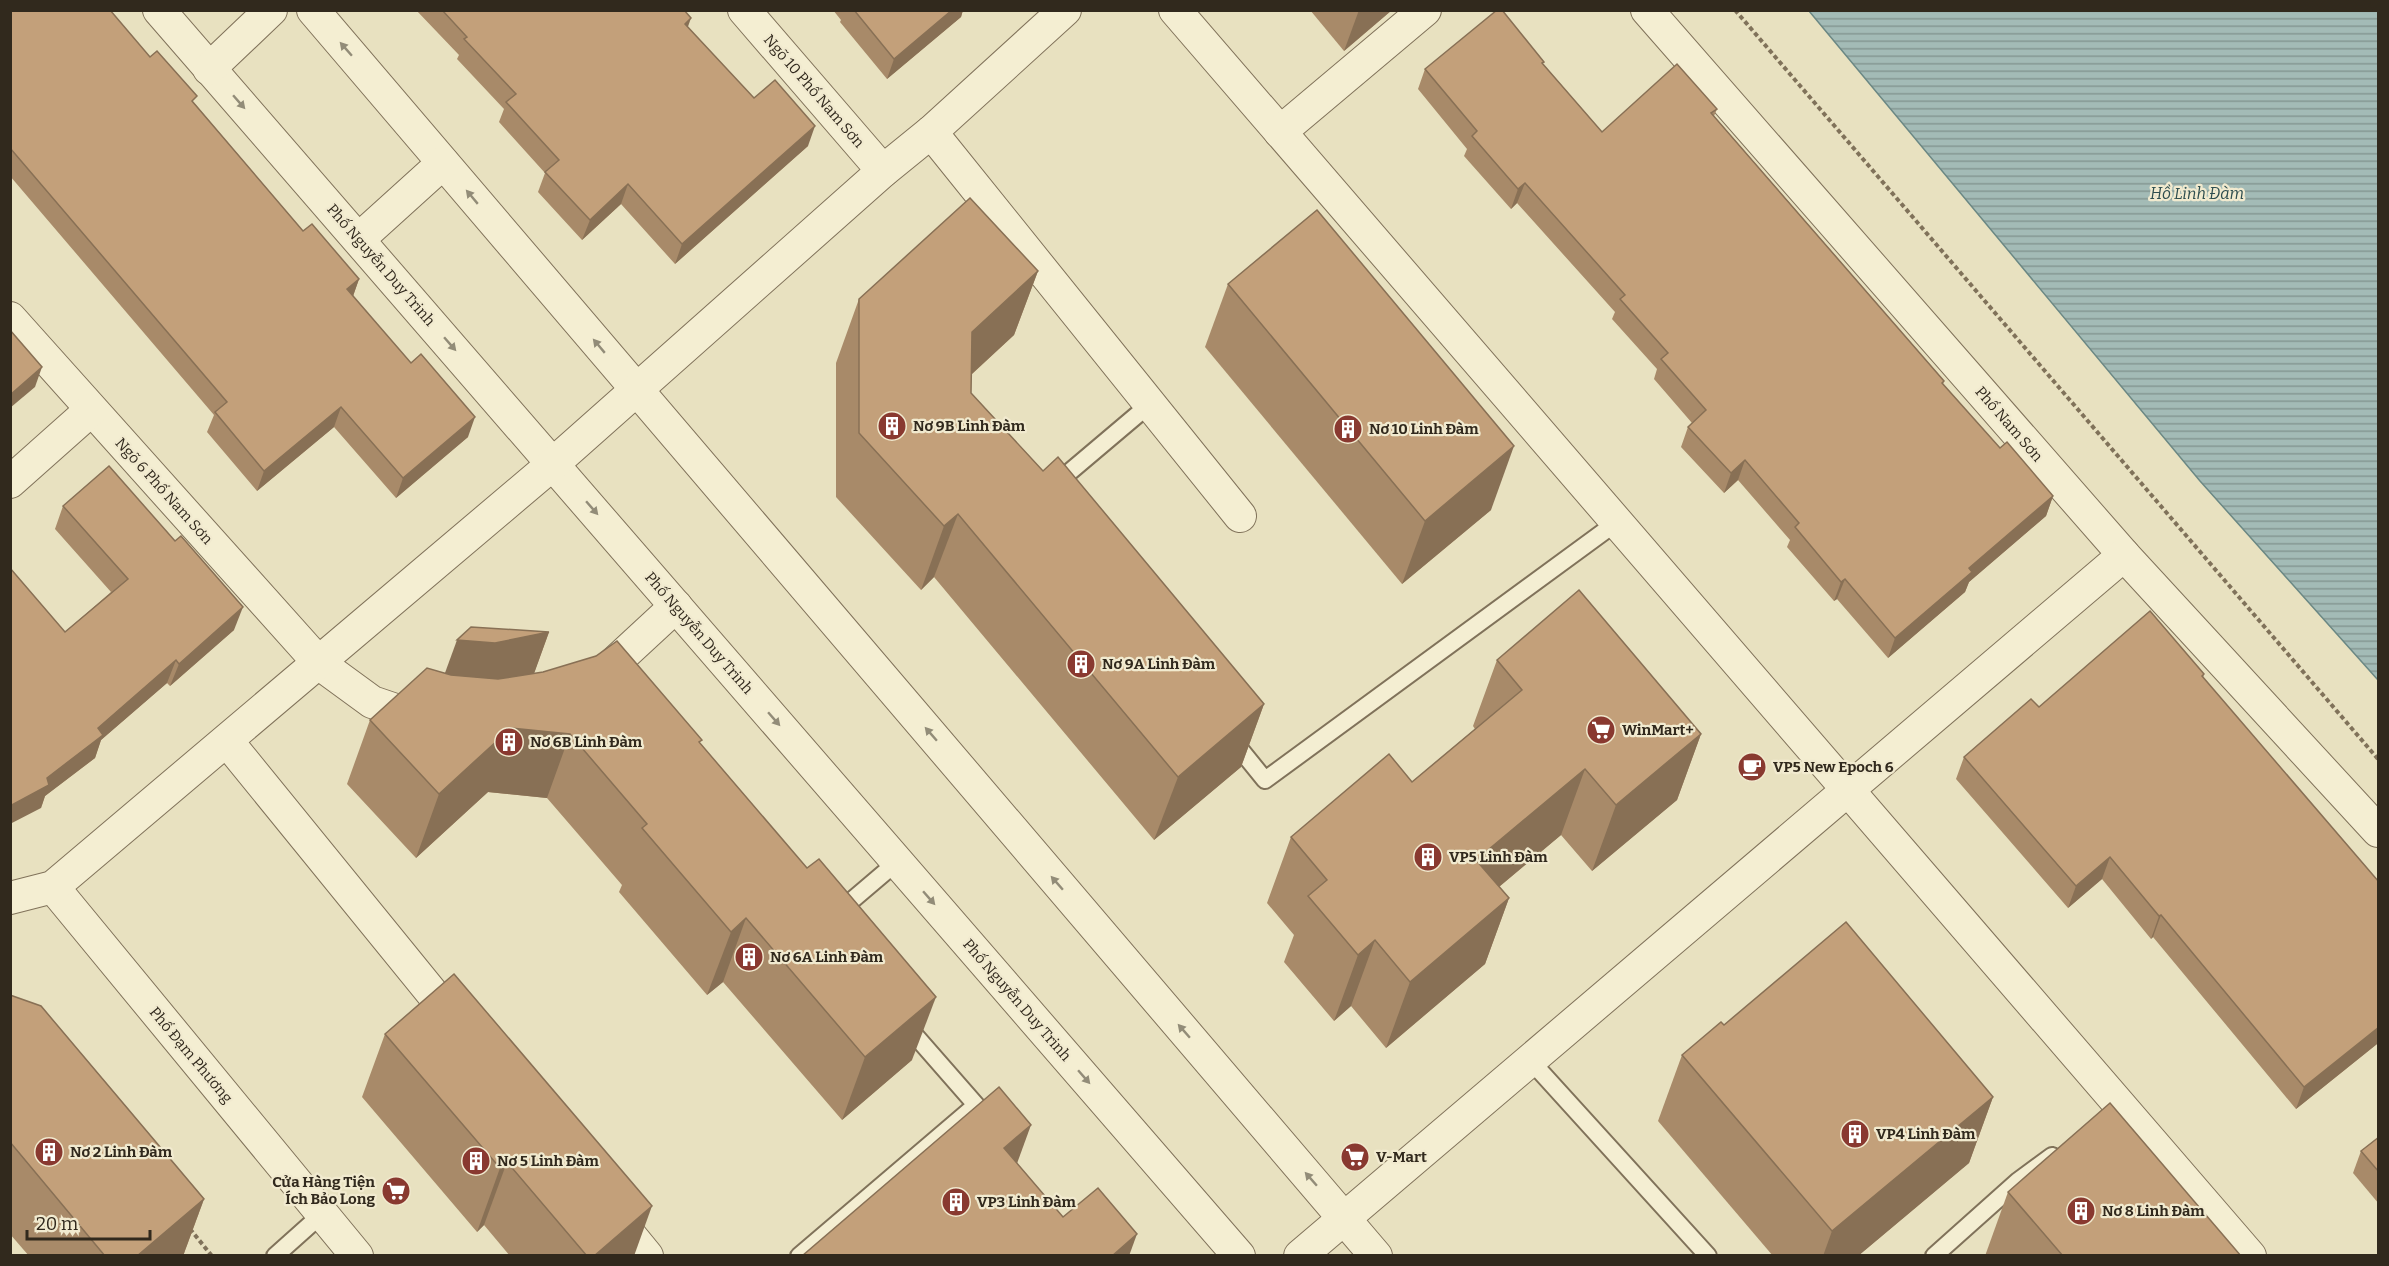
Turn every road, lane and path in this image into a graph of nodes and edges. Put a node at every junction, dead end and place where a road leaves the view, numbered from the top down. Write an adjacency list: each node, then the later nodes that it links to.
1 (159, 10): 10 (street, Phố Nguyễn Duy Trinh)
2 (271, 10): 10 (street)
3 (313, 10): 13 (street, one-way to 3)
4 (744, 10): 14 (street, Ngõ 10 Phố Nam Sơn)
5 (1065, 10): 11 (street)
6 (1175, 10): 12 (street)
7 (1425, 10): 12 (street)
8 (1647, 10): 25 (street, Phố Nam Sơn)
9 (1736, 10): 32 (path)
10 (209, 69): 15 (street, Phố Nguyễn Duy Trinh, one-way to 15)
11 (931, 132): 14 (street); 18 (street)
12 (1280, 132): 24 (street)
13 (443, 163): 15 (street); 17 (street, one-way to 13)
14 (884, 171): 17 (street)
15 (359, 239): 20 (street, Phố Nguyễn Duy Trinh, one-way to 20)
16 (10, 318): 19 (street, Ngõ 6 Phố Nam Sơn)
17 (637, 390): 20 (street); 45 (street, one-way to 17)
18 (1150, 404): 22 (lane); 23 (street)
19 (91, 410): 21 (street); 27 (street, Ngõ 6 Phố Nam Sơn)
20 (554, 463): 26 (street, Phố Nguyễn Duy Trinh, one-way to 26); 27 (street)
21 (10, 482)
22 (1036, 500)
23 (1240, 516)
24 (1617, 522): 30 (lane); 33 (street)
25 (2124, 555): 33 (street); 34 (street, Phố Nam Sơn)
26 (676, 606): 28 (street); 35 (street, Phố Nguyễn Duy Trinh, one-way to 35)
27 (320, 664): 29 (street, Ngõ 6 Phố Nam Sơn); 31 (street)
28 (577, 695)
29 (451, 723)
30 (1221, 726)
31 (226, 741): 36 (street); 40 (street)
32 (2379, 759)
33 (1848, 789): 41 (street); 57 (street)
34 (2379, 831)
35 (897, 862): 38 (lane); 52 (street, Phố Nguyễn Duy Trinh, one-way to 52)
36 (53, 887): 37 (street); 44 (street, Phố Đạm Phương)
37 (10, 898)
38 (828, 920)
39 (898, 1016): 51 (lane)
40 (474, 1044)
41 (1530, 1060): 45 (street); 55 (lane)
42 (2065, 1146): 56 (lane)
43 (594, 1191): 50 (street)
44 (322, 1214): 48 (lane); 49 (street, Phố Đạm Phương)
45 (1344, 1218): 53 (street); 54 (street)
46 (189, 1228): 47 (path)
47 (212, 1256)
48 (275, 1256)
49 (357, 1256)
50 (647, 1256)
51 (799, 1256)
52 (1239, 1256)
53 (1300, 1256)
54 (1376, 1256)
55 (1708, 1256)
56 (1934, 1256)
57 (2250, 1256)

